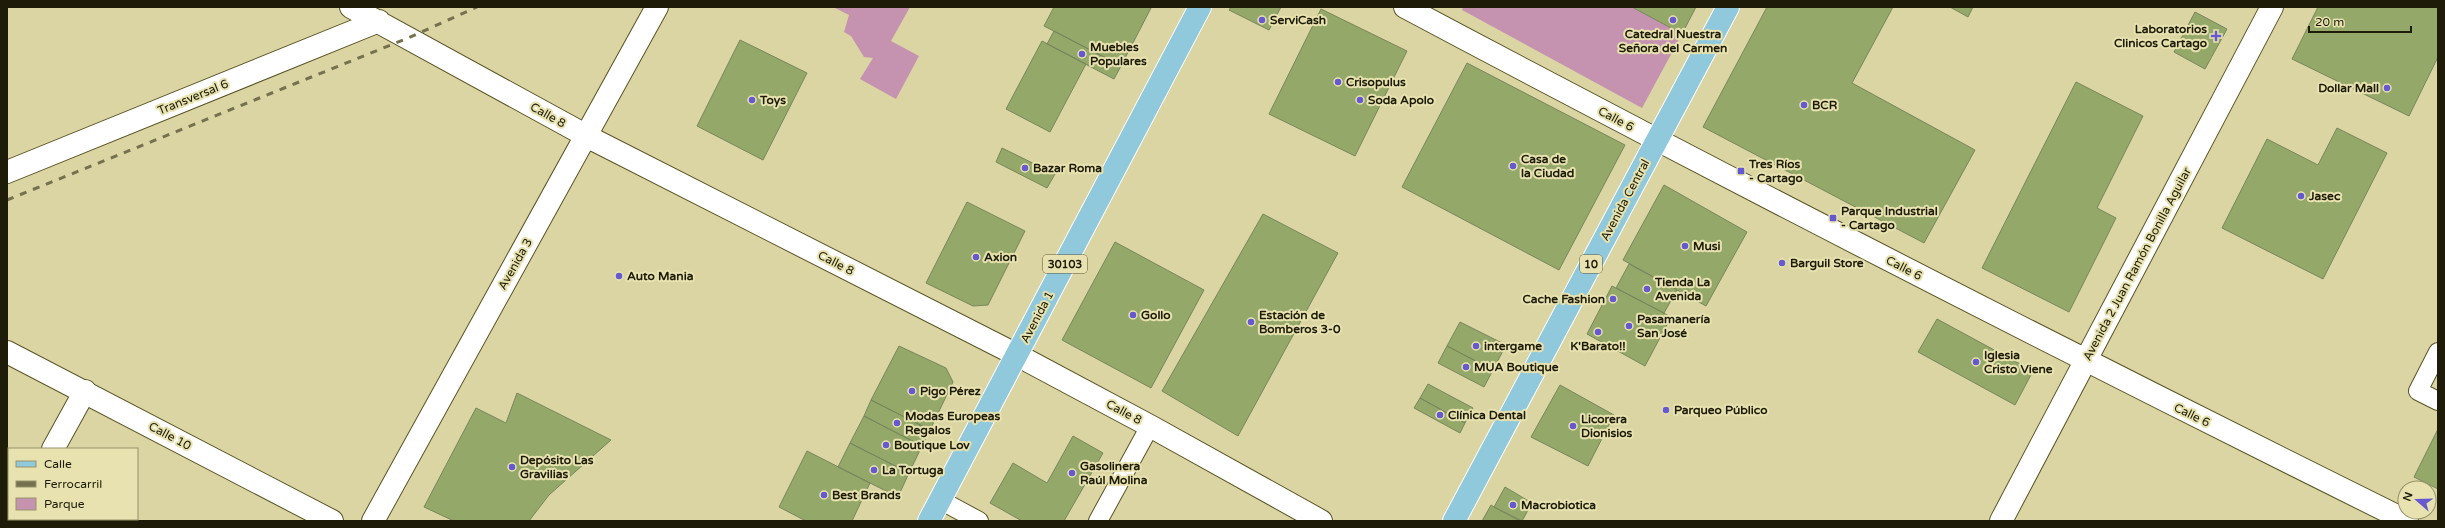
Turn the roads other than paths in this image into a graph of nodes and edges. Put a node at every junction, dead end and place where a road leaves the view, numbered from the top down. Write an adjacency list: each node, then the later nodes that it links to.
1 (351, 7): 7 (street, Calle 8)
2 (657, 7): 8 (street, Avenida 3)
3 (1200, 7): 13 (main road, Avenida 1 / 30103)
4 (1404, 7): 9 (street, Calle 6)
5 (1728, 7): 9 (main road, Avenida Central / 10)
6 (2272, 7): 14 (street, Avenida 2 Juan Ramón Bonilla Aguilar)
7 (378, 21): 8 (street, Calle 8); 10 (street, Transversal 6)
8 (587, 136): 13 (street, Calle 8); 21 (street, Avenida 3)
9 (1656, 141): 14 (street, Calle 6); 26 (main road, Avenida Central / 10)
10 (7, 172)
11 (7, 352): 15 (street, Calle 10)
12 (2438, 352): 16 (lane)
13 (1017, 355): 17 (street, Calle 8); 19 (main road, Avenida 1 / 30103)
14 (2086, 362): 27 (street, Avenida 2 Juan Ramón Bonilla Aguilar); 28 (street, Calle 6)
15 (85, 391): 18 (street); 20 (street, Calle 10)
16 (2438, 401)
17 (1150, 426): 24 (lane); 25 (street, Calle 8)
18 (54, 448)
19 (940, 500): 22 (main road, Avenida 1 / 30103); 23 (lane)
20 (332, 521)
21 (373, 521)
22 (929, 521)
23 (979, 521)
24 (1098, 521)
25 (1321, 521)
26 (1454, 521)
27 (2001, 521)
28 (2407, 521)

